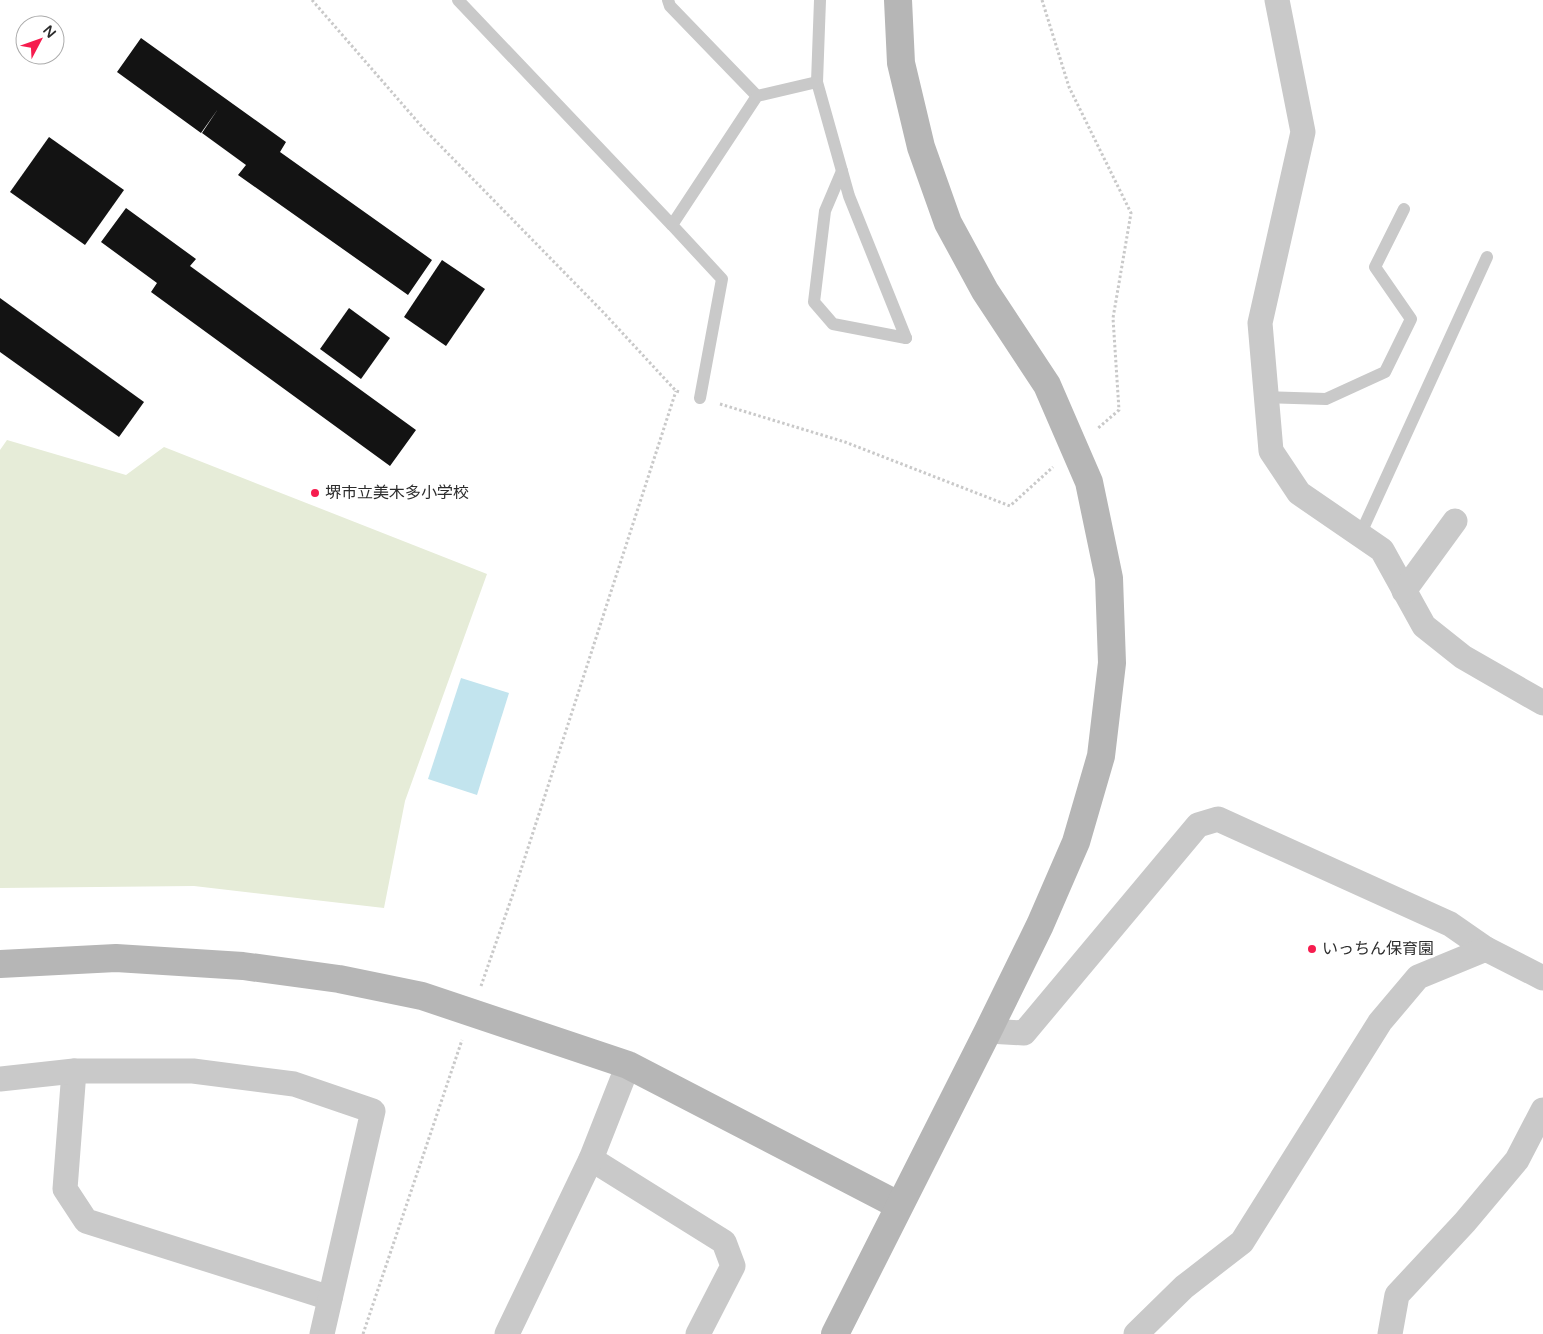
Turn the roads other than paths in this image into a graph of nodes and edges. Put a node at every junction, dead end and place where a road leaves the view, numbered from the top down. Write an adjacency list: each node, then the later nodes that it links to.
1 (458, 0): 10 (lane)
2 (668, 0): 7 (lane)
3 (820, 0): 6 (lane)
4 (898, 0): 21 (street)
5 (1277, 0): 12 (street)
6 (817, 82): 7 (lane); 8 (lane)
7 (757, 96): 10 (lane)
8 (842, 170): 8 (lane)
9 (1404, 209): 12 (lane)
10 (672, 226): 13 (lane)
11 (1487, 256): 15 (lane)
12 (1266, 397): 15 (street)
13 (700, 398)
14 (1455, 520): 16 (street)
15 (1360, 535): 16 (street)
16 (1404, 591): 17 (street)
17 (1543, 703)
18 (1486, 949): 20 (street); 21 (street); 33 (street)
19 (0, 964): 22 (street)
20 (1543, 978)
21 (988, 1031): 27 (street)
22 (628, 1065): 26 (street); 27 (street)
23 (74, 1071): 24 (street); 28 (street); 28 (street)
24 (0, 1079)
25 (1543, 1110): 34 (street)
26 (591, 1159): 30 (street); 31 (street)
27 (898, 1205): 32 (street)
28 (330, 1298): 29 (street)
29 (322, 1334)
30 (507, 1334)
31 (698, 1334)
32 (835, 1334)
33 (1136, 1334)
34 (1390, 1334)

